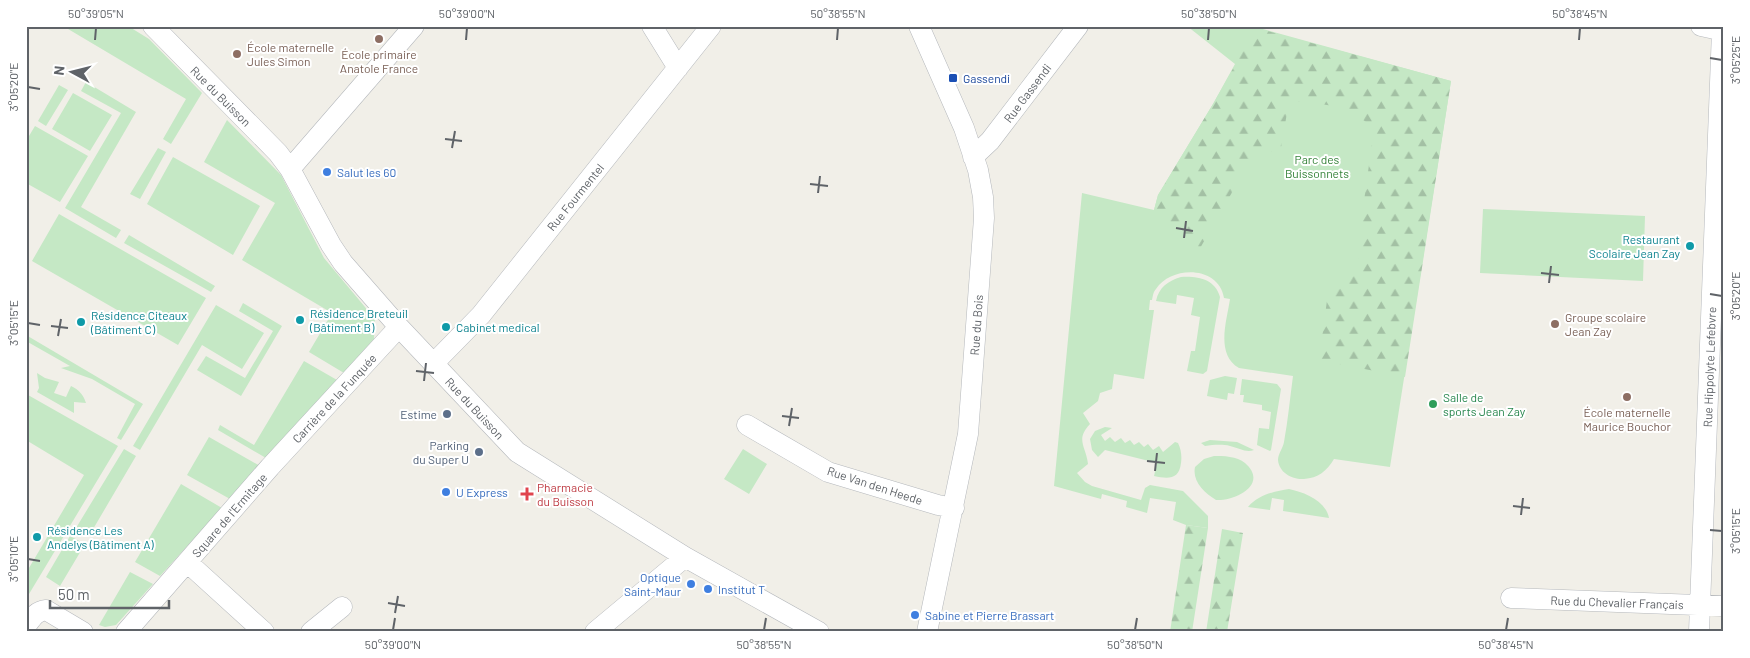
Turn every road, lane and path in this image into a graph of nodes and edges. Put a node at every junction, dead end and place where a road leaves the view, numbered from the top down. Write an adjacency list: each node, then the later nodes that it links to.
1 (153, 26): 11 (street, Rue du Buisson)
2 (414, 26): 11 (street)
3 (652, 26): 9 (street)
4 (711, 26): 9 (street, Rue Fourmentel)
5 (919, 26): 10 (street, Rue du Bois)
6 (1078, 26): 10 (street, Rue Gassendi)
7 (1701, 26): 8 (street, Rue Hippolyte Lefebvre)
8 (1723, 31): 20 (street, Rue Hippolyte Lefebvre)
9 (678, 68): 13 (street, Rue Fourmentel)
10 (974, 157): 16 (street, Rue du Bois)
11 (290, 169): 12 (street, Rue du Buisson)
12 (399, 327): 13 (street, Rue du Buisson); 15 (street, Carrière de la Funquée)
13 (433, 364): 17 (street, Rue du Buisson)
14 (747, 425): 16 (street, Rue Van den Heede)
15 (270, 467): 18 (street, Square de l'Ermitage)
16 (954, 508): 30 (street, Rue du Bois)
17 (685, 557): 28 (street); 29 (street, Rue du Buisson)
18 (187, 562): 25 (street, Square de l'Ermitage); 26 (street, Square de l'Ermitage)
19 (1511, 598): 20 (street, Rue du Chevalier Français)
20 (1700, 605): 21 (street, Rue du Chevalier Français); 31 (street, Rue Hippolyte Lefebvre)
21 (1724, 606)
22 (342, 607): 27 (street)
23 (26, 626): 24 (street)
24 (83, 632)
25 (126, 632)
26 (264, 632)
27 (311, 632)
28 (595, 632)
29 (819, 632)
30 (927, 632)
31 (1699, 632)

